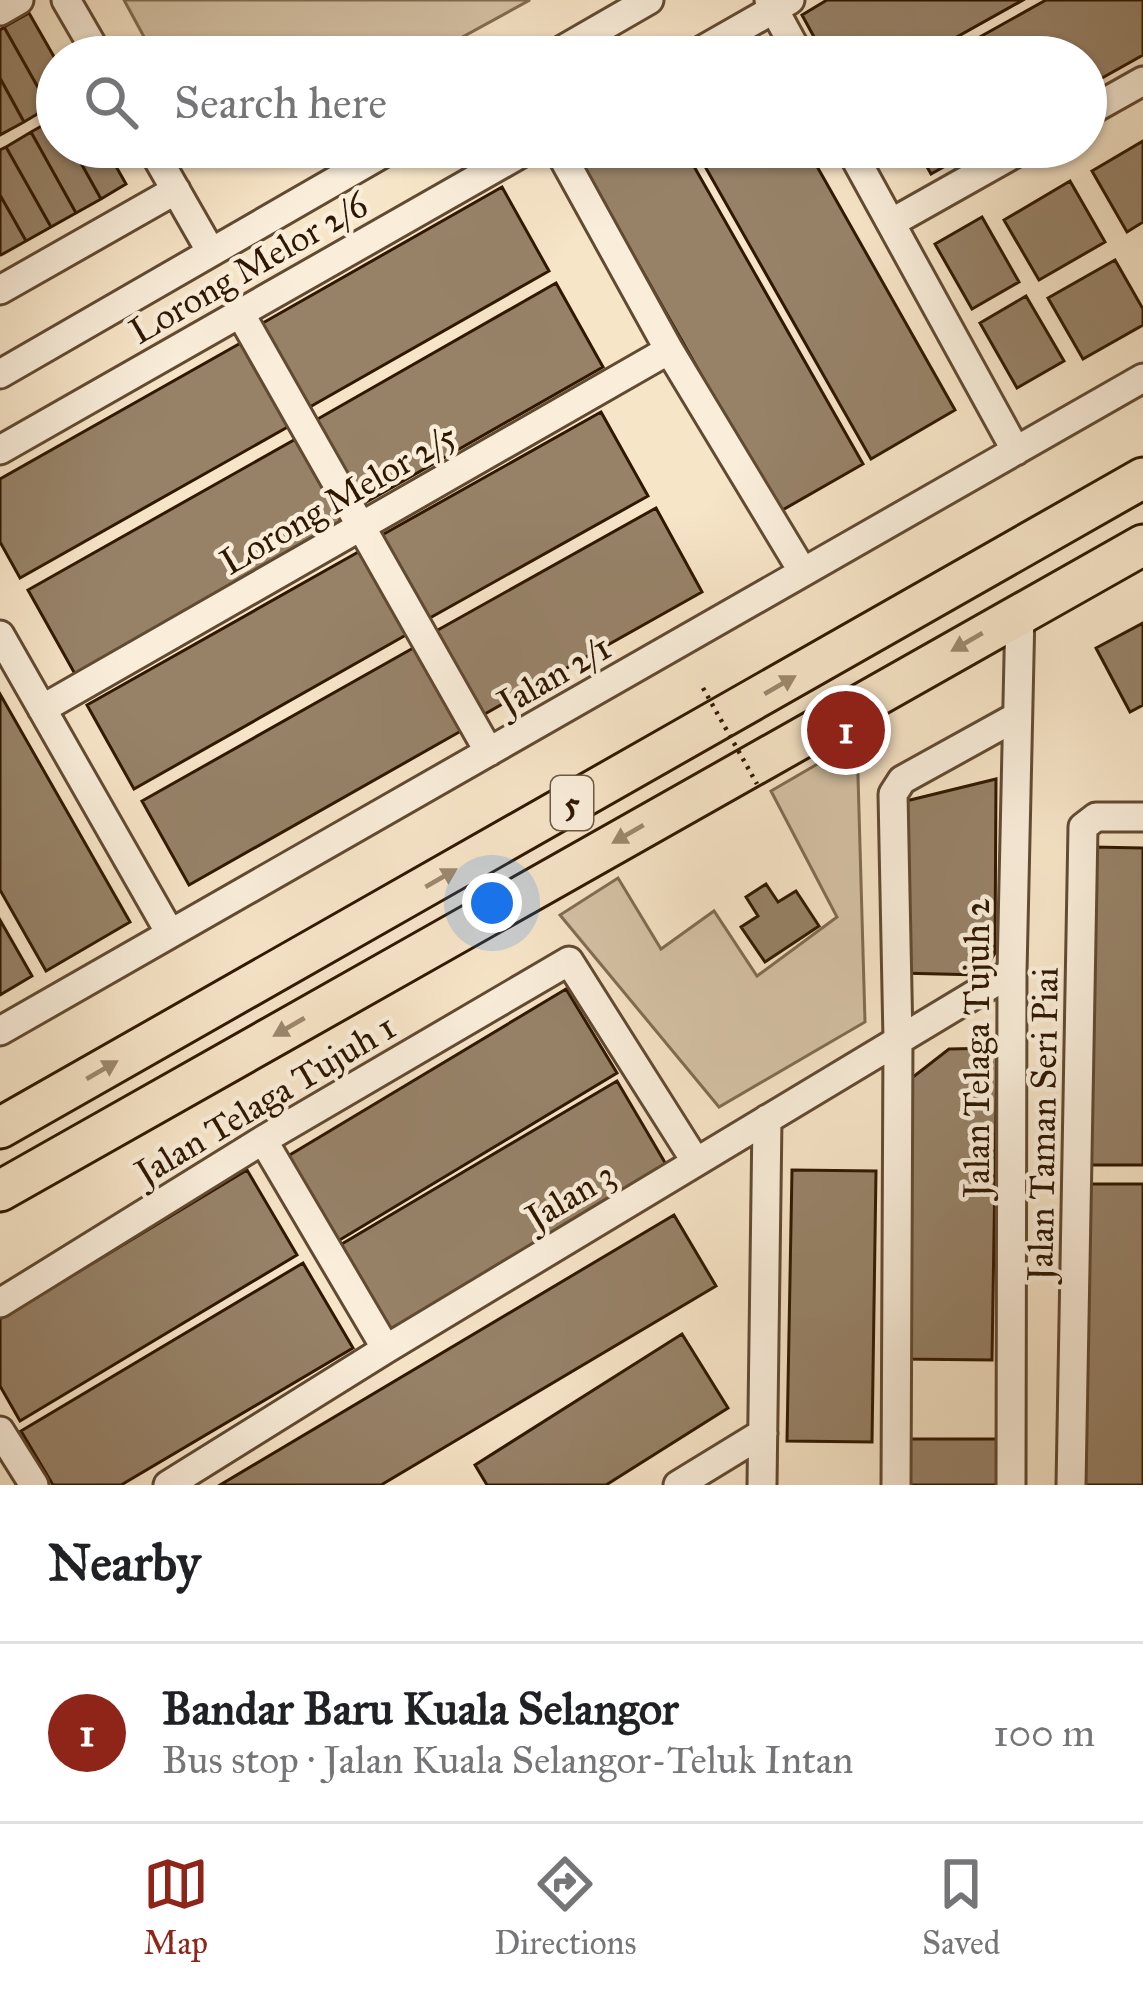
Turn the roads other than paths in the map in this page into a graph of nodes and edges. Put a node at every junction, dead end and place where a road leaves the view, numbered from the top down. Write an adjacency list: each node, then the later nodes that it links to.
1 (19, 0): 5 (street)
2 (66, 0): 6 (street)
3 (650, 0): 7 (street)
4 (777, 3): 8 (street); 9 (street)
5 (0, 11)
6 (87, 36)
7 (587, 36)
8 (724, 36)
9 (791, 36)
10 (1143, 81): 11 (street)
11 (1107, 101)
12 (163, 168): 18 (street)
13 (358, 168): 20 (street)
14 (495, 168): 22 (street, Lorong Melor 2/6)
15 (569, 168): 23 (street)
16 (860, 168): 19 (street)
17 (989, 168): 19 (street)
18 (176, 190): 20 (street); 21 (street)
19 (891, 224): 27 (street)
20 (212, 252): 24 (street)
21 (0, 290)
22 (240, 313): 26 (street, Lorong Melor 2/6); 29 (street)
23 (669, 350): 29 (street, Lorong Melor 2/5); 31 (street)
24 (0, 374)
25 (1143, 378): 27 (street, Jalan 2/1)
26 (0, 450)
27 (1016, 451): 31 (street, Jalan 2/1)
28 (1143, 483): 43 (highway, 5, one-way to 28)
29 (362, 526): 34 (street, Lorong Melor 2/5); 36 (street)
30 (1143, 545): 32 (highway, 5)
31 (803, 572): 36 (street, Jalan 2/1)
32 (1020, 612): 35 (street, Jalan Telaga Tujuh 2); 46 (highway, 5, one-way to 46)
33 (0, 635): 34 (street)
34 (42, 709): 38 (street)
35 (1016, 717): 39 (street, Jalan Telaga Tujuh 2); 41 (street)
36 (489, 752): 38 (street, Jalan 2/1)
37 (1143, 817): 57 (street, Jalan Taman Seri Piai)
38 (170, 933): 40 (street, Jalan 2/1)
39 (1012, 972): 41 (street, Jalan 3); 56 (street, Jalan Telaga Tujuh 2)
40 (0, 1030)
41 (898, 1040): 42 (street, Jalan 3); 55 (street)
42 (767, 1119): 45 (street, Jalan 3); 49 (street)
43 (0, 1128)
44 (263, 1140): 45 (street, Jalan Telaga Tujuh 1); 47 (street, Jalan Telaga Tujuh 1); 48 (street)
45 (695, 1162): 48 (street, Jalan 3)
46 (0, 1190)
47 (0, 1303)
48 (386, 1348): 52 (street, Jalan 3)
49 (763, 1433): 53 (street); 54 (street)
50 (4, 1448): 51 (street)
51 (34, 1485)
52 (169, 1485)
53 (678, 1485)
54 (762, 1485)
55 (896, 1485)
56 (1011, 1485)
57 (1071, 1485)

